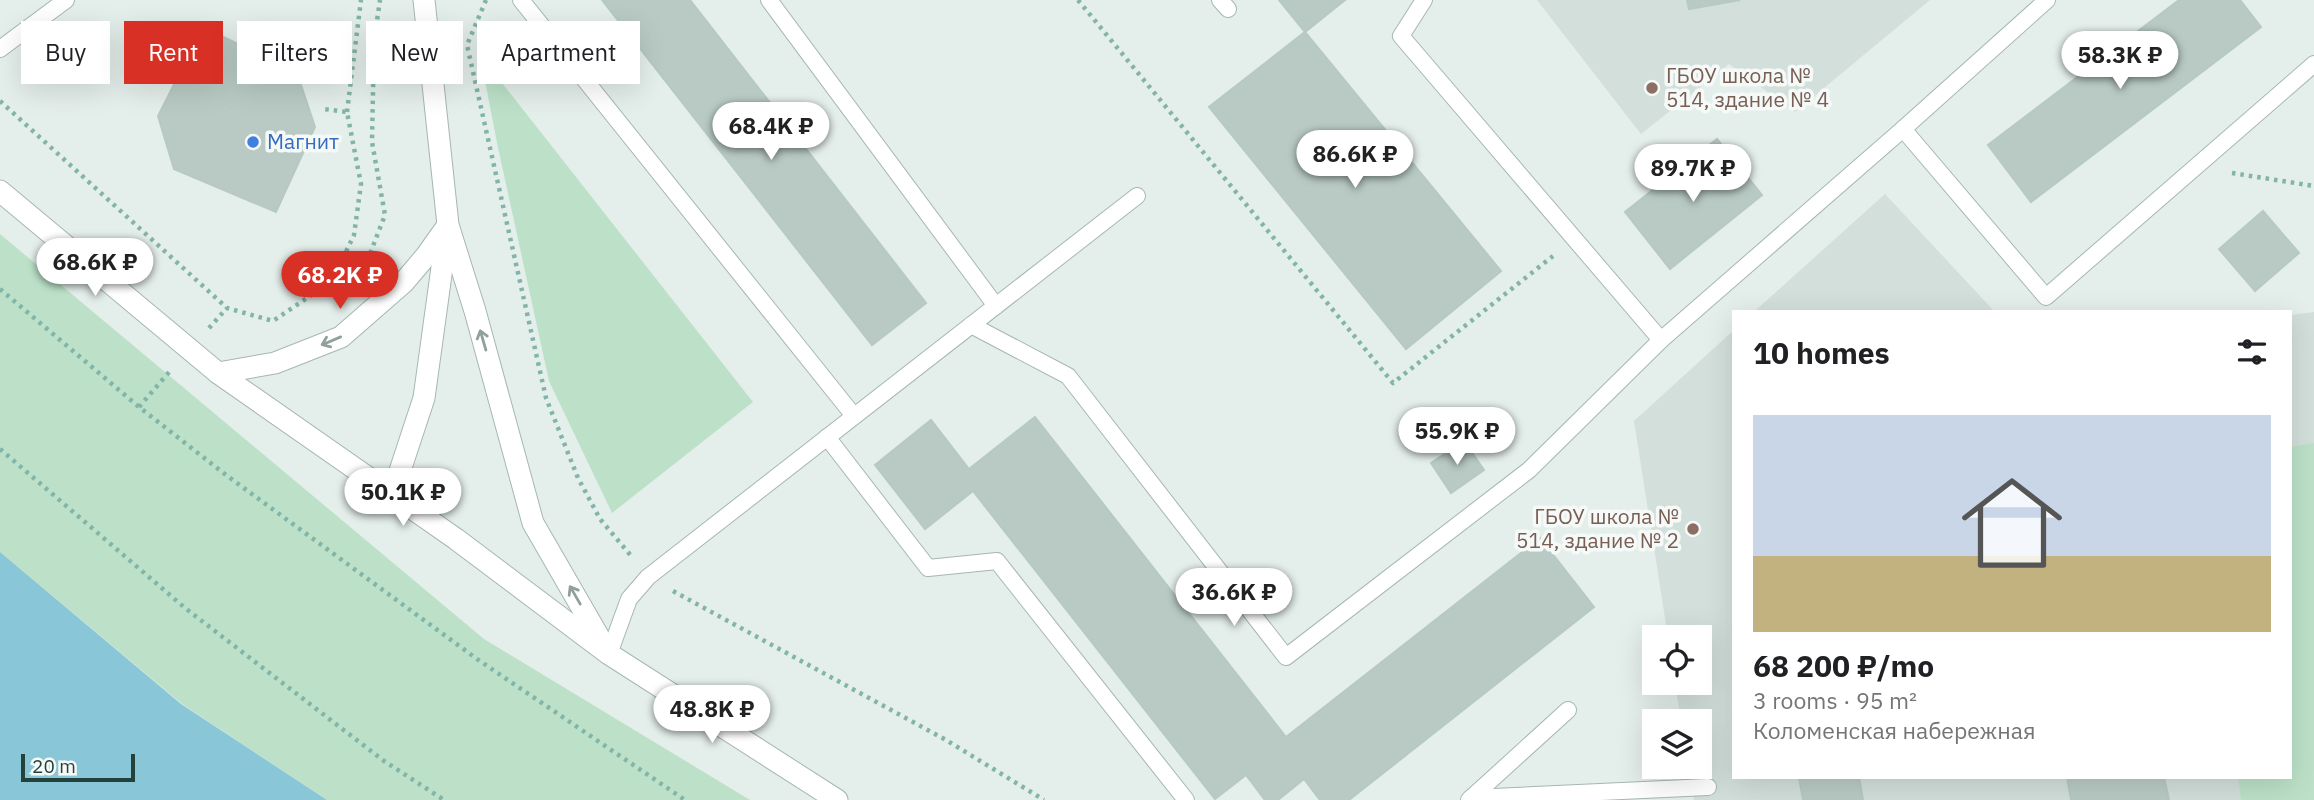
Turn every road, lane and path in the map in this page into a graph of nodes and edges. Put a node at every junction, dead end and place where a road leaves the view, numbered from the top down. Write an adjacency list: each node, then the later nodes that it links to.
1 (66, 0): 11 (lane)
2 (360, 0): 15 (path)
3 (380, 0): 23 (path)
4 (424, 0): 21 (street)
5 (486, 0): 33 (path)
6 (521, 0): 29 (lane)
7 (769, 0): 25 (lane)
8 (1078, 0): 22 (path)
9 (1424, 0): 22 (lane)
10 (2047, 0): 16 (lane)
11 (0, 49)
12 (2314, 64): 17 (lane)
13 (0, 102): 15 (path)
14 (324, 109): 15 (path)
15 (347, 112)
16 (1903, 129): 17 (lane); 27 (lane)
17 (2194, 168): 18 (path)
18 (2314, 186)
19 (0, 191): 28 (street)
20 (1137, 196): 25 (lane)
21 (448, 225): 28 (street, one-way to 28); 32 (street); 34 (street, one-way to 21)
22 (1574, 239): 27 (lane)
23 (355, 284)
24 (0, 289): 39 (path)
25 (996, 306): 26 (lane)
26 (971, 325): 27 (lane); 29 (lane)
27 (1661, 340)
28 (218, 373): 32 (street)
29 (854, 416): 30 (lane)
30 (827, 437): 33 (lane); 42 (lane)
31 (0, 449): 38 (path)
32 (392, 495): 34 (street)
33 (648, 577): 34 (lane); 41 (path)
34 (609, 654): 40 (street)
35 (1569, 710): 37 (lane)
36 (1709, 787): 37 (lane)
37 (1470, 799)
38 (444, 800)
39 (685, 800)
40 (837, 800)
41 (1044, 800)
42 (1186, 800)

